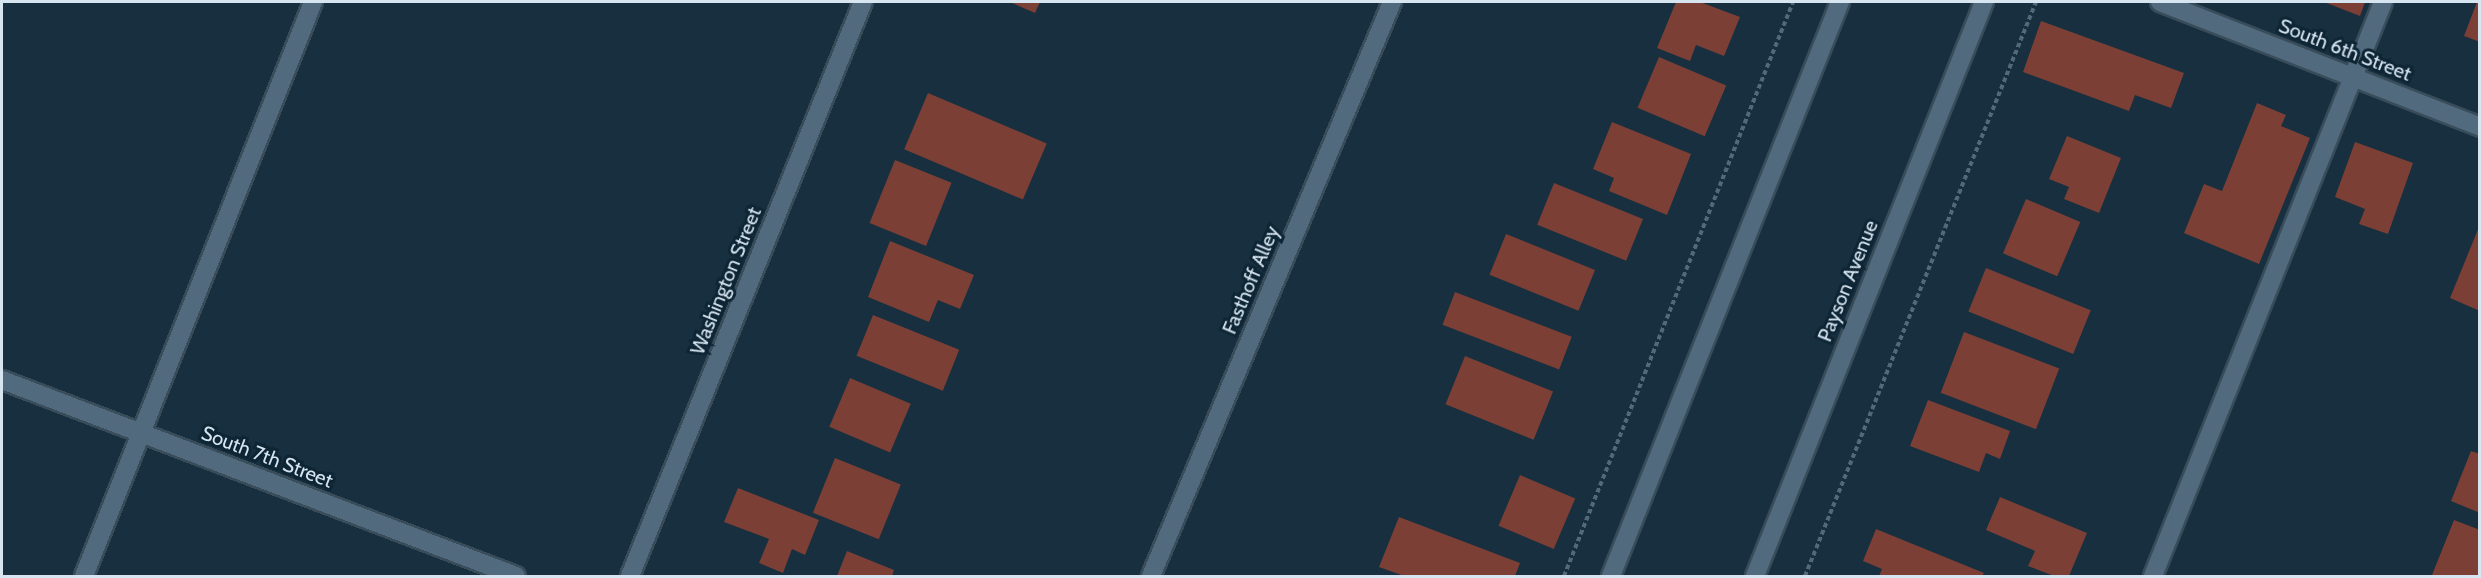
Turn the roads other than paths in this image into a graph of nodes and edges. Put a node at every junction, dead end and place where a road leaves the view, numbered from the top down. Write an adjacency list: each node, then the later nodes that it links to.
1 (313, 2): 11 (street)
2 (863, 2): 14 (street, Washington Street)
3 (1392, 2): 15 (street, Fasthoff Alley)
4 (1840, 2): 16 (street)
5 (1984, 2): 17 (street, Payson Avenue)
6 (2160, 2): 8 (street, South 6th Street)
7 (2383, 2): 8 (street)
8 (2354, 77): 9 (street, South 6th Street); 18 (street)
9 (2480, 127)
10 (2, 380): 11 (street, South 7th Street)
11 (140, 433): 12 (street); 13 (street, South 7th Street)
12 (84, 576)
13 (516, 576)
14 (630, 576)
15 (1151, 576)
16 (1611, 576)
17 (1755, 576)
18 (2153, 576)

